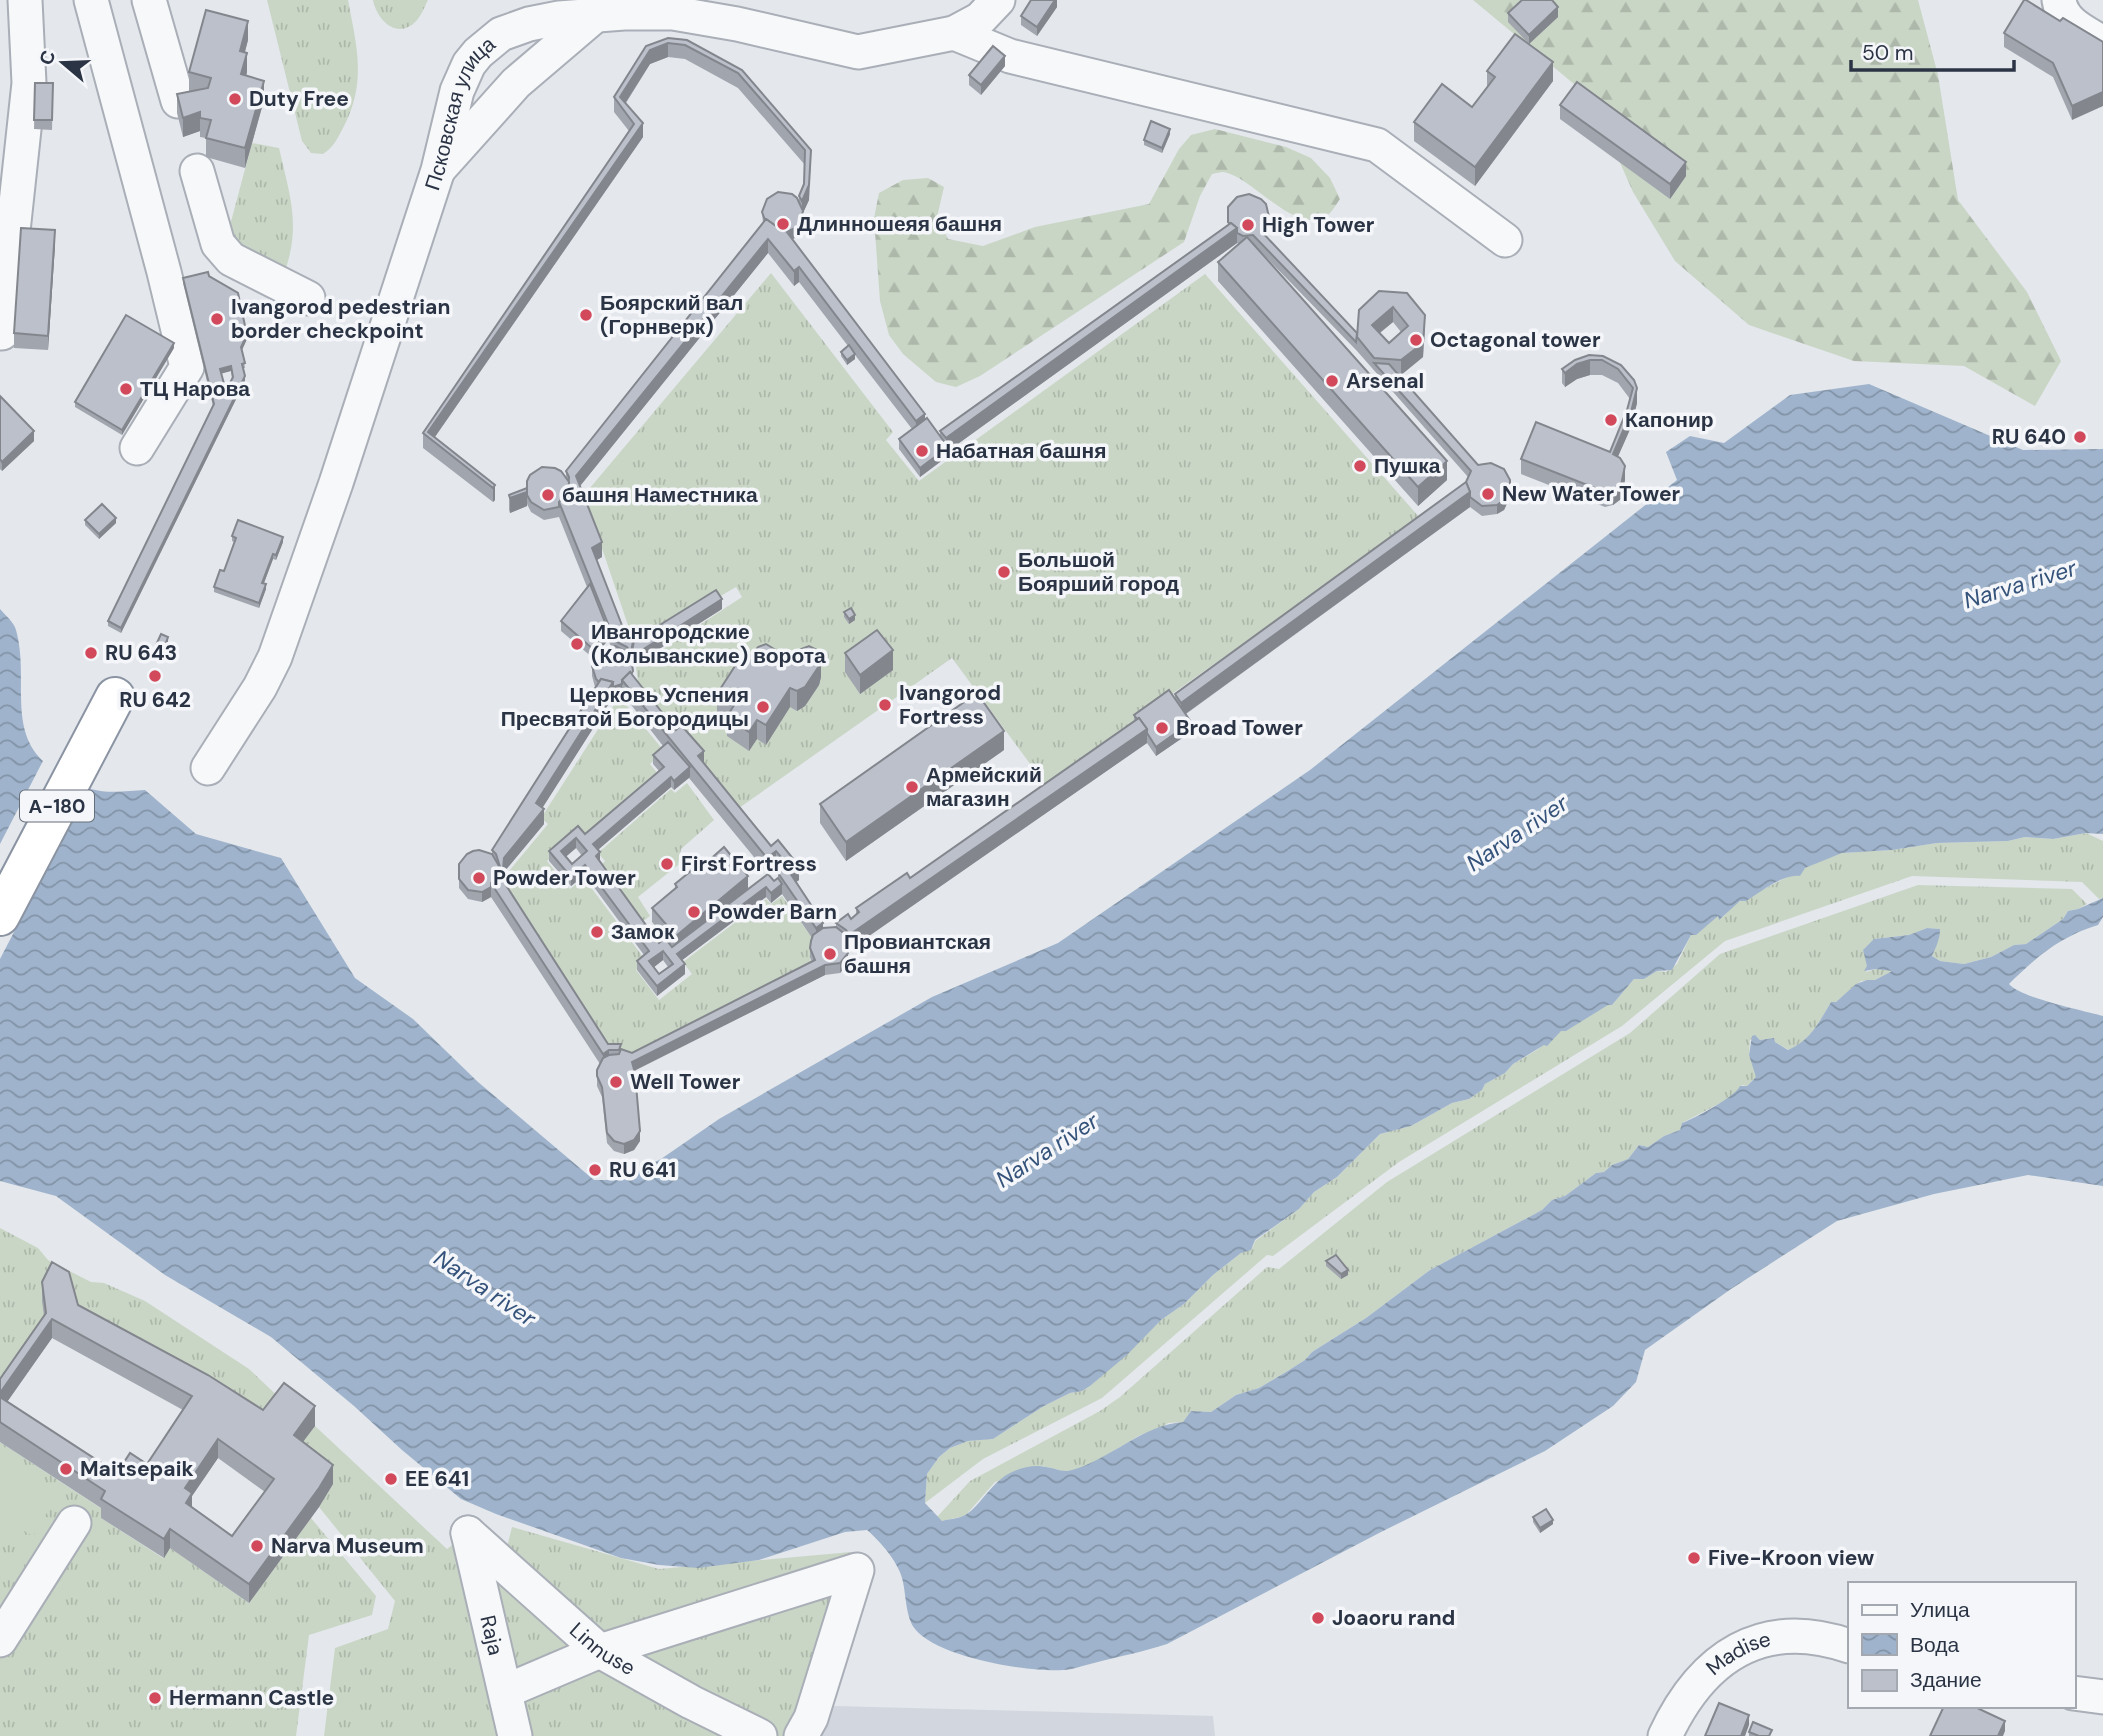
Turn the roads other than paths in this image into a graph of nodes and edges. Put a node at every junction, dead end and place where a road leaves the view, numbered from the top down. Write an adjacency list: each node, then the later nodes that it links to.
1 (25, 0): 12 (street)
2 (91, 0): 16 (street)
3 (149, 0): 9 (street)
4 (998, 0): 7 (street, Псковская улица)
5 (2059, 0): 8 (street)
6 (597, 14): 7 (street, Псковская улица); 10 (street); 10 (street, Псковская улица)
7 (954, 33): 13 (street)
8 (2103, 43)
9 (178, 101)
10 (438, 170): 18 (street, Псковская улица)
11 (197, 171): 14 (street)
12 (8, 227): 15 (street)
13 (1505, 240)
14 (307, 299)
15 (2, 333)
16 (137, 448)
17 (115, 697): 19 (highway, А-180)
18 (208, 768)
19 (0, 916)
20 (74, 1523): 22 (street)
21 (468, 1533): 24 (street, Linnuse); 25 (street, Raja)
22 (0, 1640)
23 (1848, 1646): 31 (street, Madise)
24 (600, 1651): 25 (street); 29 (street, Linnuse); 30 (street)
25 (506, 1691): 28 (street, Raja)
26 (2075, 1693): 27 (street)
27 (2103, 1698)
28 (515, 1736)
29 (760, 1736)
30 (801, 1736)
31 (1665, 1736)

